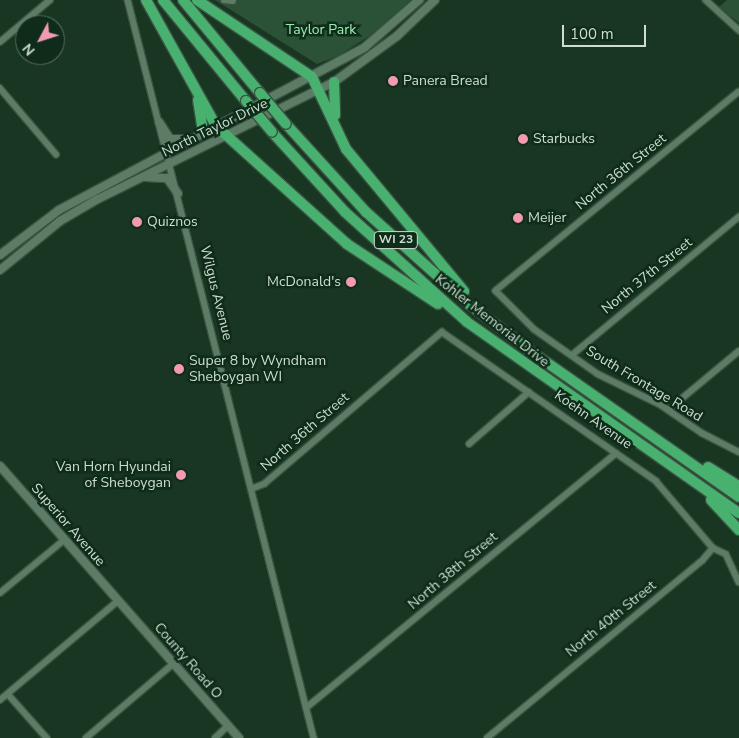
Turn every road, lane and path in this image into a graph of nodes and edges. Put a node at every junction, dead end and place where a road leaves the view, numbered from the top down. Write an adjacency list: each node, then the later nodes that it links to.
1 (50, 0): 13 (street)
2 (128, 0): 20 (street, Wilgus Avenue)
3 (146, 0): 18 (highway)
4 (163, 0): 34 (highway, Kohler Memorial Drive / WI 23, bridge)
5 (183, 0): 36 (highway, Kohler Memorial Drive / WI 23, bridge)
6 (197, 0): 14 (highway)
7 (224, 0): 11 (street)
8 (419, 0): 14 (main road, North Taylor Drive)
9 (435, 0): 15 (main road, North Taylor Drive)
10 (706, 0): 12 (street)
11 (233, 1)
12 (739, 30)
13 (0, 42)
14 (312, 76): 17 (highway); 21 (main road, North Taylor Drive)
15 (334, 82): 17 (main road, North Taylor Drive); 28 (highway)
16 (0, 88): 25 (street)
17 (321, 90): 23 (main road, North Taylor Drive); 28 (highway)
18 (197, 91): 21 (highway); 22 (highway)
19 (739, 92): 33 (street, North 36th Street)
20 (159, 122): 22 (main road); 24 (street, Wilgus Avenue)
21 (216, 126): 22 (main road, North Taylor Drive); 23 (highway)
22 (199, 135): 24 (main road, North Taylor Drive)
23 (228, 136): 26 (main road, North Taylor Drive); 34 (highway)
24 (167, 151): 26 (street, Wilgus Avenue); 31 (main road, North Taylor Drive)
25 (56, 154)
26 (170, 164): 27 (main road, North Taylor Drive); 29 (street, Wilgus Avenue)
27 (136, 180): 29 (main road); 32 (main road, North Taylor Drive)
28 (379, 192): 36 (highway)
29 (178, 194): 48 (street, Wilgus Avenue)
30 (739, 217): 38 (street, North 37th Street)
31 (0, 255)
32 (0, 270)
33 (496, 291): 38 (street, South Frontage Road)
34 (467, 322): 43 (highway, Kohler Memorial Drive / WI 23)
35 (442, 332): 39 (street, Koehn Avenue); 48 (street, North 36th Street)
36 (519, 343): 41 (highway, Kohler Memorial Drive / WI 23)
37 (739, 351): 40 (street)
38 (572, 355): 40 (street, South Frontage Road)
39 (529, 392): 42 (street); 45 (street, Koehn Avenue)
40 (668, 410): 44 (street, South Frontage Road)
41 (634, 423): 47 (highway); 49 (highway, Kohler Memorial Drive / WI 23)
42 (469, 444)
43 (650, 451): 50 (highway, Kohler Memorial Drive / WI 23); 51 (highway)
44 (739, 452)
45 (616, 453): 53 (street, Koehn Avenue); 60 (street, North 38th Street)
46 (0, 466): 52 (main road, Superior Avenue)
47 (739, 486)
48 (252, 489): 60 (street, Wilgus Avenue)
49 (739, 497)
50 (739, 513)
51 (739, 530)
52 (64, 540): 55 (street); 56 (main road, Superior Avenue)
53 (713, 548): 54 (street); 67 (street, North 40th Street)
54 (739, 582)
55 (0, 593)
56 (118, 601): 57 (main road, County Road O); 58 (street)
57 (173, 664): 61 (main road, County Road O); 63 (street)
58 (8, 694): 59 (street); 62 (street)
59 (0, 700)
60 (306, 708): 66 (street, Wilgus Avenue)
61 (228, 726): 64 (street); 65 (main road, County Road O)
62 (47, 738)
63 (86, 738)
64 (215, 738)
65 (239, 738)
66 (314, 738)
67 (486, 738)

